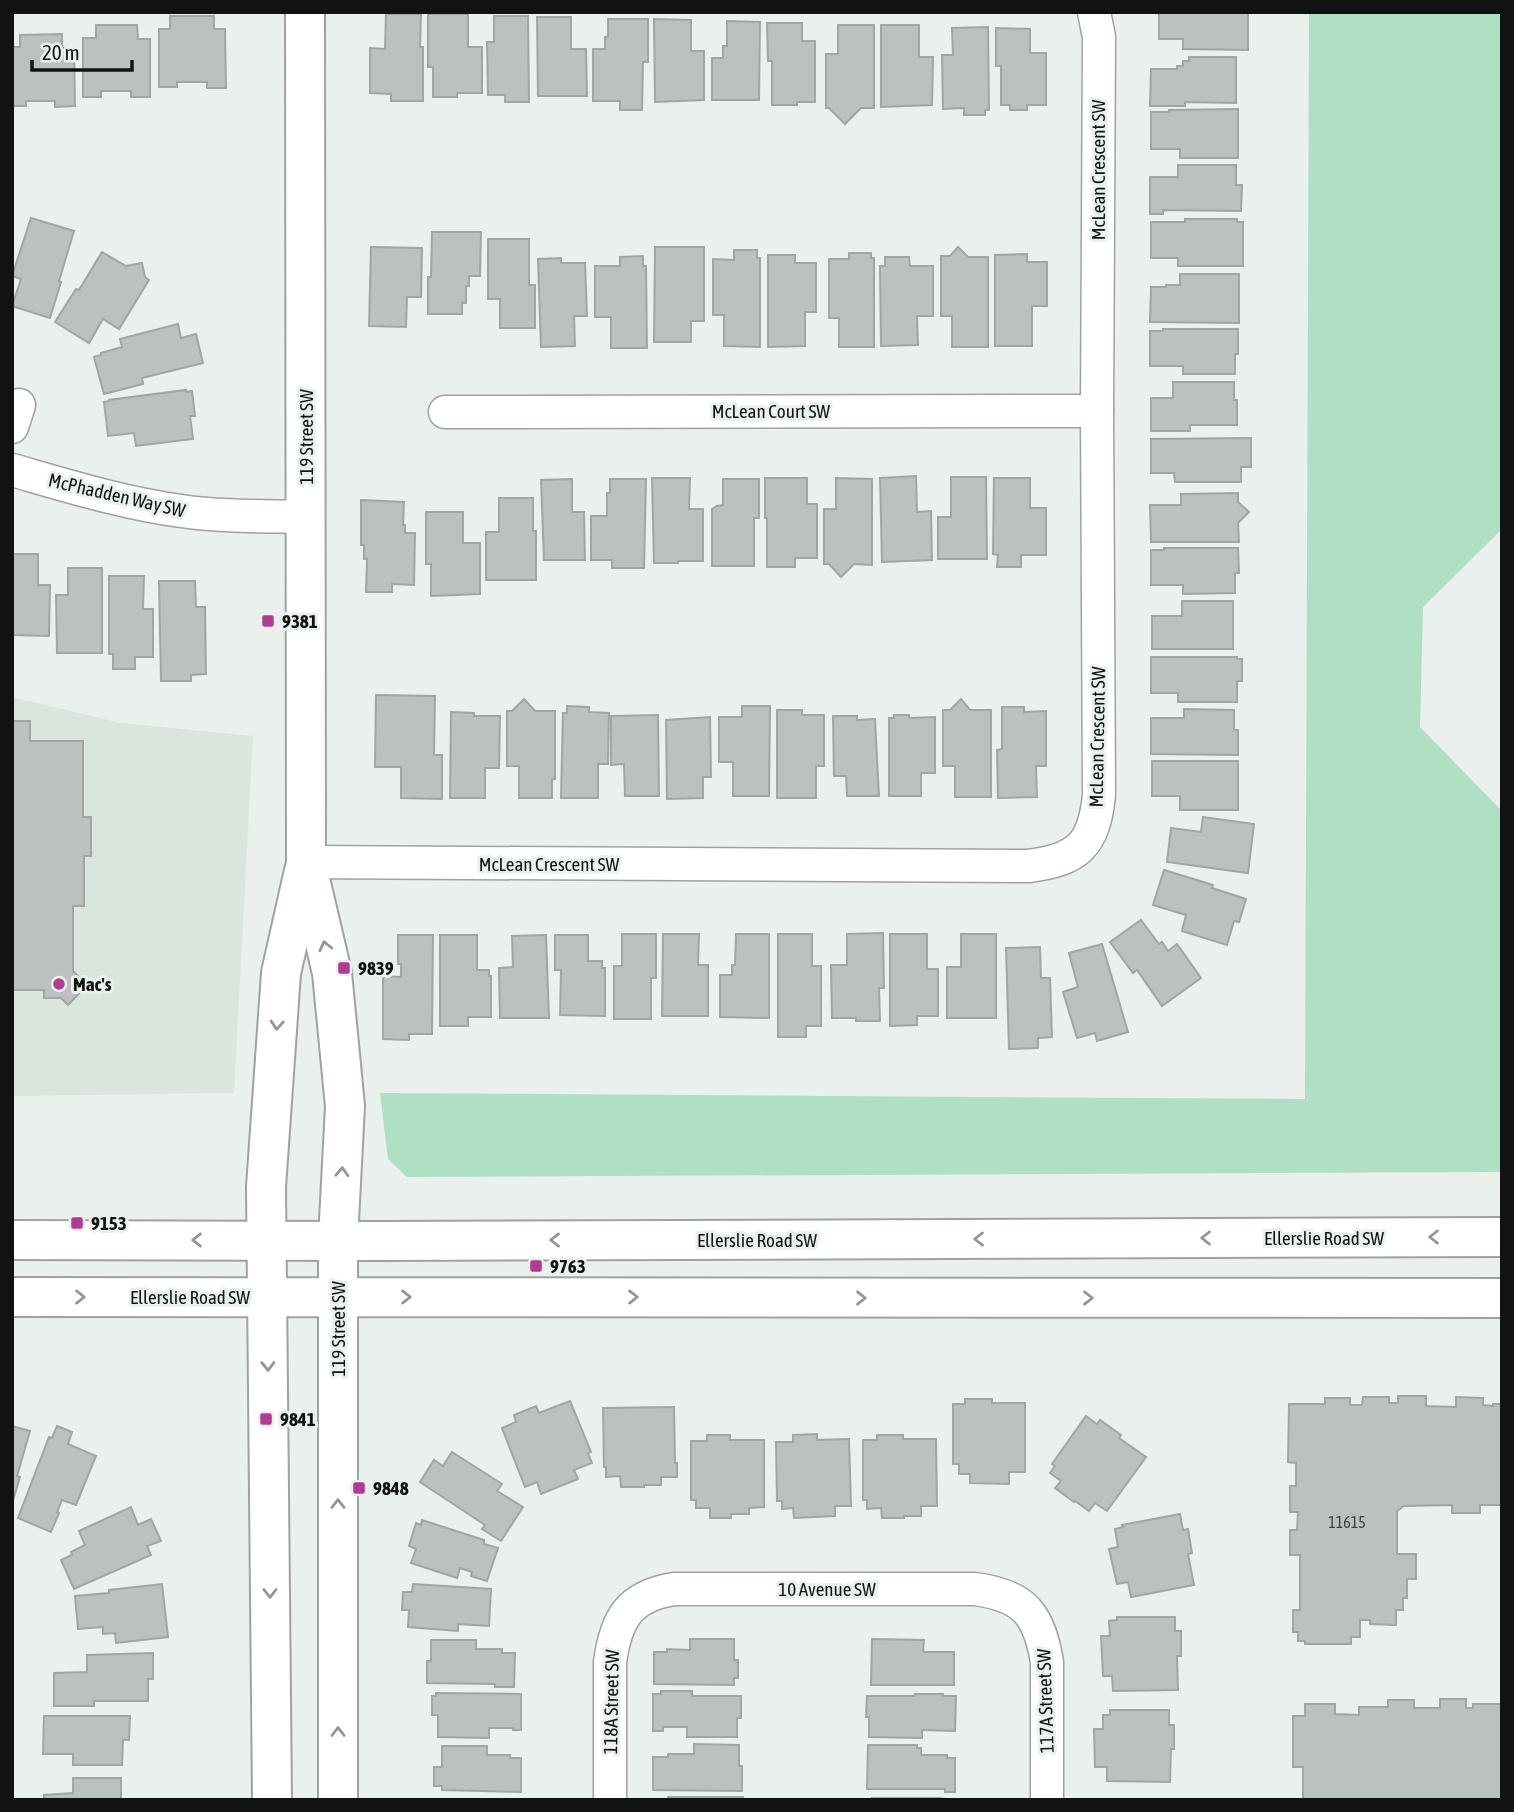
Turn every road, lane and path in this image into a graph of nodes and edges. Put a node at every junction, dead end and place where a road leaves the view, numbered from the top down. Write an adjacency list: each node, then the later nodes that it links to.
1 (305, 12): 6 (main road, 119 Street SW)
2 (1094, 12): 3 (street, McLean Crescent SW)
3 (1097, 411): 4 (street, McLean Court SW); 7 (street, McLean Crescent SW)
4 (445, 412)
5 (12, 470): 6 (street, McPhadden Way SW)
6 (306, 517): 7 (main road, 119 Street SW)
7 (306, 862): 10 (main road, 119 Street SW, one-way to 10); 11 (main road, 119 Street SW, one-way to 7)
8 (1502, 1237): 11 (main road, Ellerslie Road SW, one-way to 11)
9 (12, 1240): 10 (main road, Ellerslie Road SW, one-way to 9)
10 (266, 1240): 11 (main road, Ellerslie Road SW); 14 (main road, 119 Street SW)
11 (338, 1240): 13 (main road, 119 Street SW)
12 (12, 1297): 14 (main road, Ellerslie Road SW, one-way to 14)
13 (338, 1297): 14 (main road, Ellerslie Road SW); 15 (main road, Ellerslie Road SW, one-way to 15); 19 (main road, 119 Street SW, one-way to 13)
14 (267, 1298): 18 (main road, 119 Street SW, one-way to 18)
15 (1502, 1298)
16 (1026, 1608): 17 (street, 10 Avenue SW); 21 (street, 117A Street SW)
17 (629, 1609): 20 (street, 118A Street SW)
18 (272, 1800)
19 (338, 1800)
20 (610, 1800)
21 (1046, 1800)

